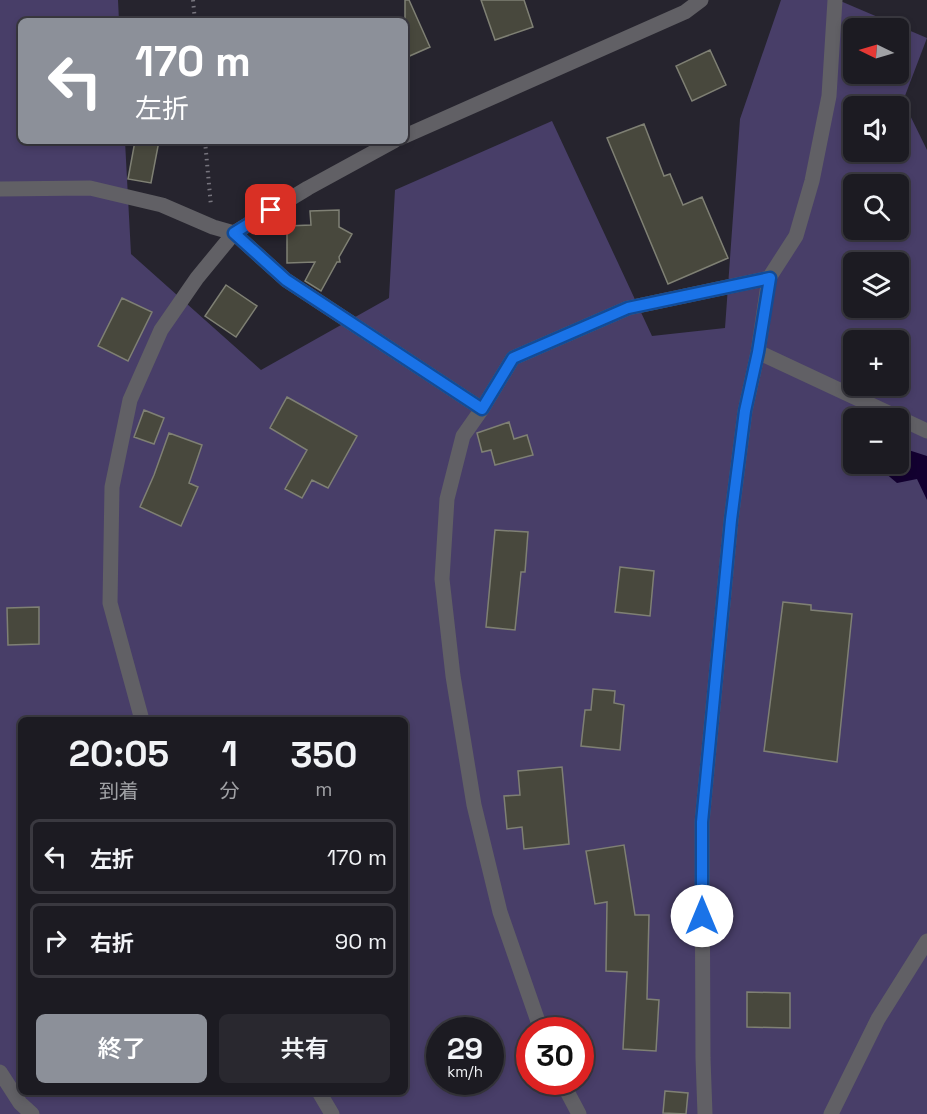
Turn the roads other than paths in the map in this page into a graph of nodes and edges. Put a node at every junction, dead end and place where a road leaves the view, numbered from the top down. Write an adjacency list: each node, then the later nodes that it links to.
1 (701, 0): 3 (street)
2 (835, 0): 7 (street)
3 (408, 135)
4 (389, 144): 6 (street)
5 (0, 189): 6 (street)
6 (234, 233): 9 (street); 11 (street)
7 (770, 278): 8 (street); 9 (street)
8 (758, 352): 10 (street); 20 (street)
9 (482, 409): 13 (street)
10 (927, 431)
11 (140, 717)
12 (927, 942): 21 (street)
13 (536, 1017)
14 (0, 1072): 17 (street)
15 (321, 1095): 18 (street)
16 (569, 1095): 19 (street)
17 (32, 1114)
18 (332, 1114)
19 (579, 1114)
20 (705, 1114)
21 (831, 1114)

